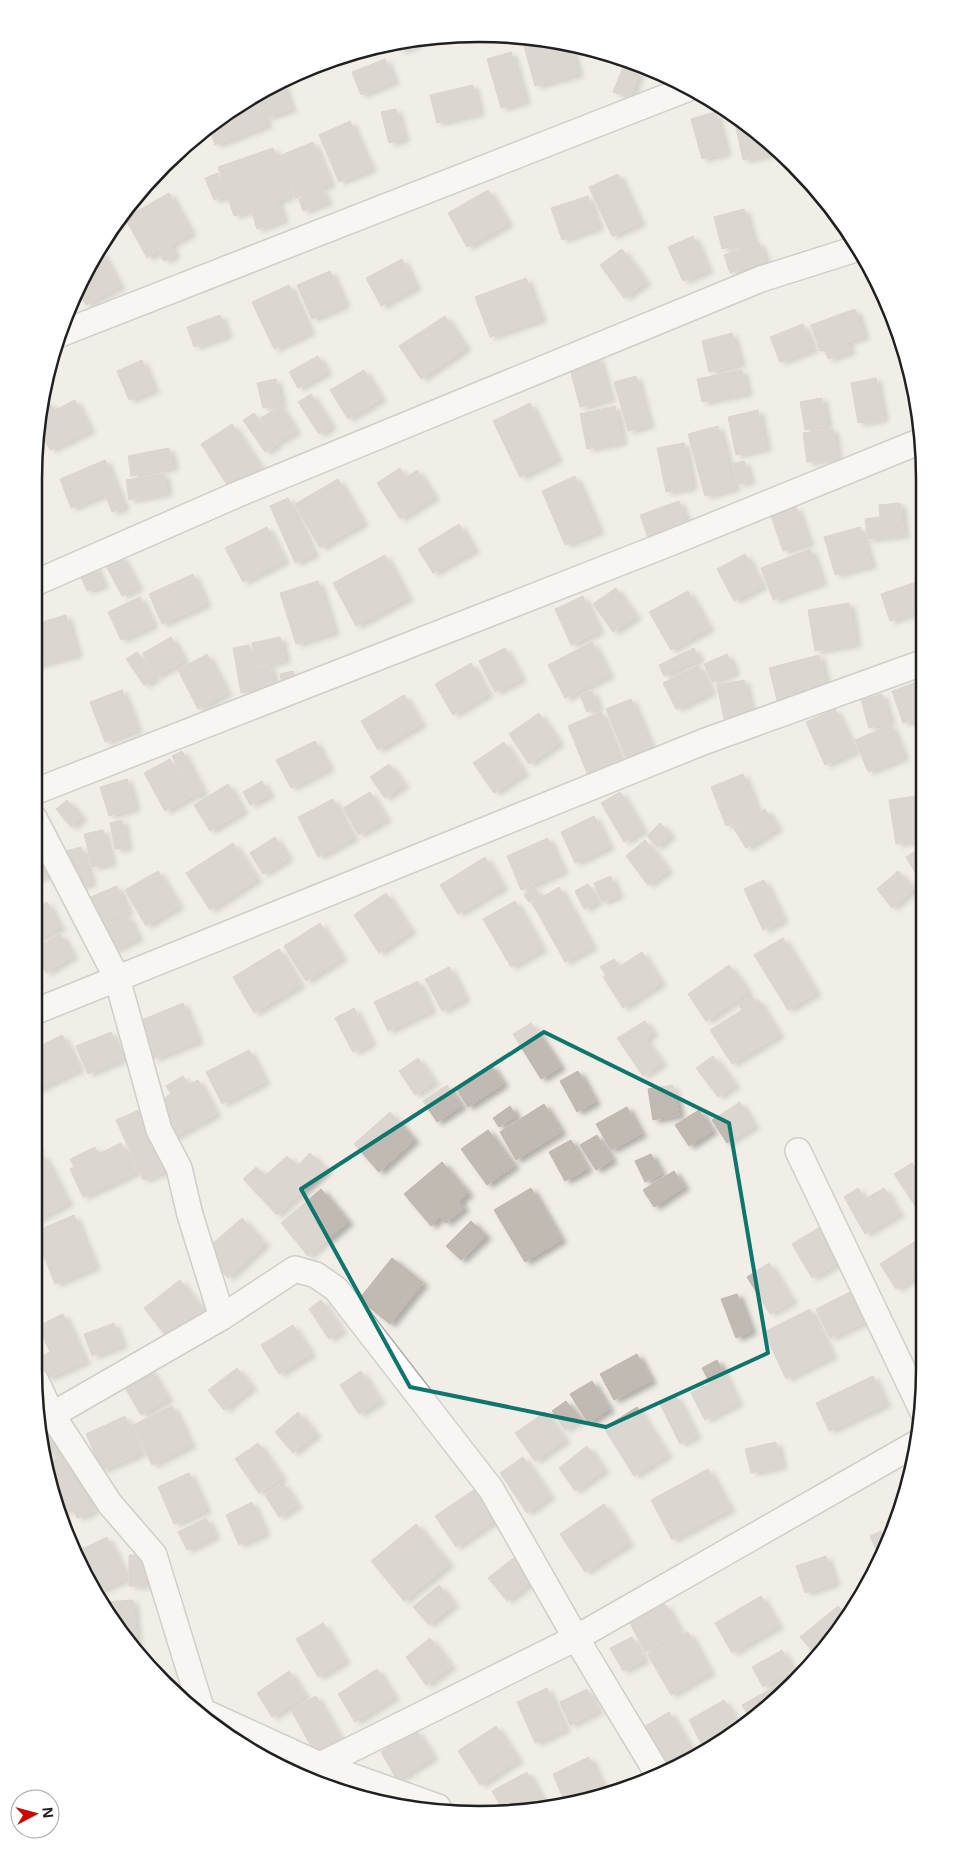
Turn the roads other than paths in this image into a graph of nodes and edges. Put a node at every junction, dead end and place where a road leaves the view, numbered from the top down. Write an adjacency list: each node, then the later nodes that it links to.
1 (680, 92): 3 (street)
2 (851, 250): 5 (street)
3 (69, 330)
4 (915, 444): 7 (street)
5 (42, 580)
6 (916, 665): 9 (street)
7 (42, 789)
8 (42, 833): 9 (street)
9 (117, 978): 10 (street); 12 (street)
10 (42, 1009)
11 (798, 1151): 14 (street)
12 (222, 1317): 15 (street); 17 (street)
13 (43, 1396): 15 (street)
14 (916, 1397)
15 (52, 1415): 18 (street)
16 (909, 1447): 17 (street)
17 (576, 1638): 20 (street); 21 (street)
18 (200, 1706)
19 (213, 1716): 20 (street)
20 (320, 1765): 22 (street)
21 (655, 1769)
22 (429, 1804)

